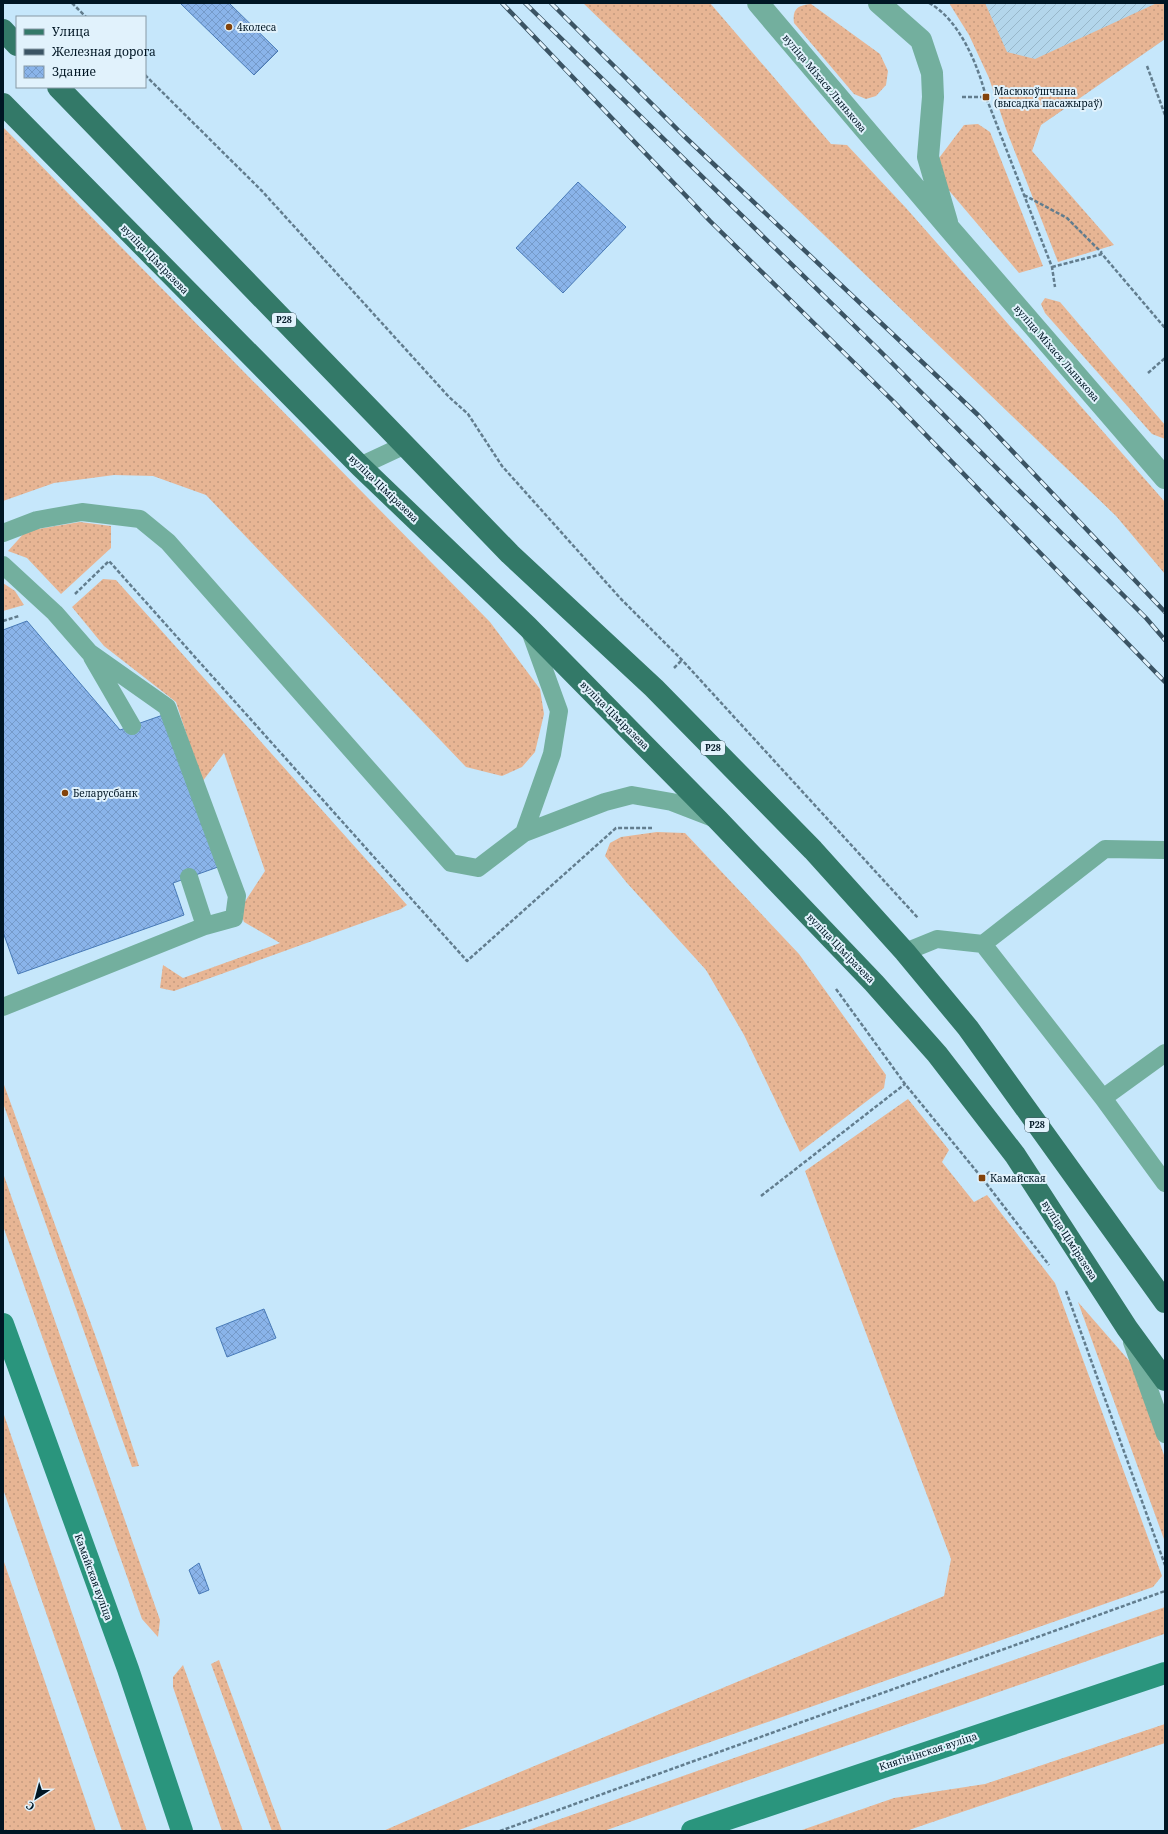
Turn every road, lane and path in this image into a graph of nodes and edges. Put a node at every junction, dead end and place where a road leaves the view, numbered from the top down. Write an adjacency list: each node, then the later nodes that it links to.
1 (72, 3): 5 (path)
2 (758, 3): 14 (street, вуліца Міхася Лынькова)
3 (879, 3): 13 (street, вуліца Міхася Лынькова)
4 (929, 3): 15 (path)
5 (85, 16)
6 (3, 30): 7 (main road)
7 (16, 44)
8 (1147, 66): 12 (path)
9 (146, 76): 40 (path)
10 (59, 88): 23 (main road, Р28)
11 (3, 104): 24 (main road, вуліца Ціміразева)
12 (1165, 115)
13 (928, 156): 14 (street); 16 (street, вуліца Міхася Лынькова)
14 (893, 163): 16 (street, вуліца Міхася Лынькова)
15 (1024, 195): 17 (path); 18 (path)
16 (949, 228): 25 (street, вуліца Міхася Лынькова)
17 (1102, 254): 18 (path); 20 (path)
18 (1052, 267): 19 (path)
19 (1055, 287)
20 (1165, 328)
21 (1165, 358): 22 (path)
22 (1148, 373)
23 (405, 445): 24 (lane); 42 (main road, Р28)
24 (360, 466): 31 (main road, вуліца Ціміразева)
25 (1165, 478)
26 (3, 533): 36 (lane)
27 (3, 565): 28 (lane)
28 (54, 613): 32 (lane); 35 (path)
29 (20, 615): 30 (path)
30 (3, 621)
31 (528, 627): 34 (main road, вуліца Ціміразева); 36 (lane)
32 (89, 652): 33 (lane); 39 (lane)
33 (132, 726)
34 (718, 820): 36 (lane); 54 (main road, вуліца Ціміразева)
35 (653, 828)
36 (524, 833)
37 (1165, 850): 41 (lane)
38 (189, 877): 39 (lane)
39 (205, 926): 44 (lane)
40 (937, 939): 41 (lane); 42 (lane)
41 (983, 944): 47 (lane)
42 (905, 952): 52 (main road, Р28)
43 (832, 983): 46 (path)
44 (3, 1007)
45 (1165, 1053): 47 (lane)
46 (905, 1084): 49 (path); 50 (path)
47 (1103, 1098): 48 (lane)
48 (1165, 1183)
49 (761, 1196)
50 (1054, 1272)
51 (1064, 1284): 57 (path)
52 (1165, 1302)
53 (3, 1324): 60 (street, Камайская вуліца)
54 (1127, 1328): 55 (main road, вуліца Ціміразева); 56 (lane)
55 (1165, 1380)
56 (1165, 1434)
57 (1165, 1565)
58 (1165, 1591): 61 (path)
59 (1165, 1673): 62 (street, Княгінінская вуліца)
60 (182, 1831)
61 (500, 1831)
62 (692, 1831)

